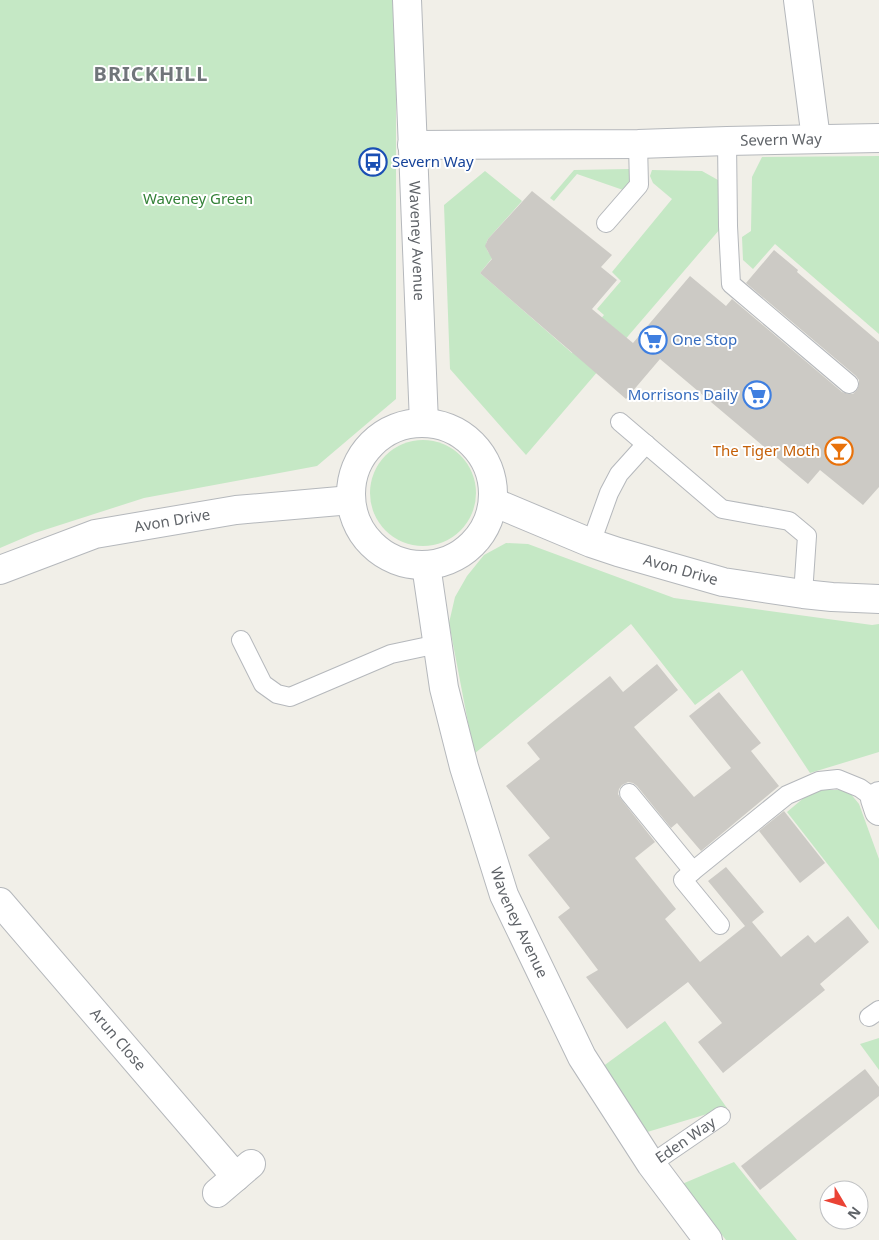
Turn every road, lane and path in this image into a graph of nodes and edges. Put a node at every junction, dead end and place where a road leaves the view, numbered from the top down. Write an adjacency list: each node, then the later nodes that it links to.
1 (407, 0): 7 (street, Waveney Avenue)
2 (798, 0): 4 (street)
3 (879, 138): 4 (street, Severn Way)
4 (816, 139): 5 (street, Severn Way)
5 (727, 141): 6 (street, Severn Way); 9 (lane)
6 (638, 144): 7 (street, Severn Way); 8 (lane)
7 (412, 145): 11 (street, Waveney Avenue)
8 (606, 223)
9 (849, 384)
10 (620, 422): 12 (lane)
11 (424, 423): 13 (street); 14 (street)
12 (646, 444): 15 (lane); 18 (lane)
13 (350, 500): 16 (street); 17 (street, Avon Drive)
14 (493, 502): 15 (street, Avon Drive); 16 (street)
15 (591, 543): 18 (street, Avon Drive)
16 (426, 565): 21 (street, Waveney Avenue)
17 (0, 570)
18 (803, 594): 19 (street, Avon Drive)
19 (879, 599)
20 (241, 640): 21 (lane)
21 (438, 644): 28 (street, Waveney Avenue)
22 (629, 793): 24 (lane)
23 (878, 802): 24 (lane)
24 (693, 871): 26 (lane)
25 (0, 902): 29 (street, Arun Close)
26 (720, 925)
27 (721, 1116): 28 (lane, Eden Way)
28 (651, 1164): 30 (street, Waveney Avenue)
29 (235, 1178)
30 (708, 1240)

